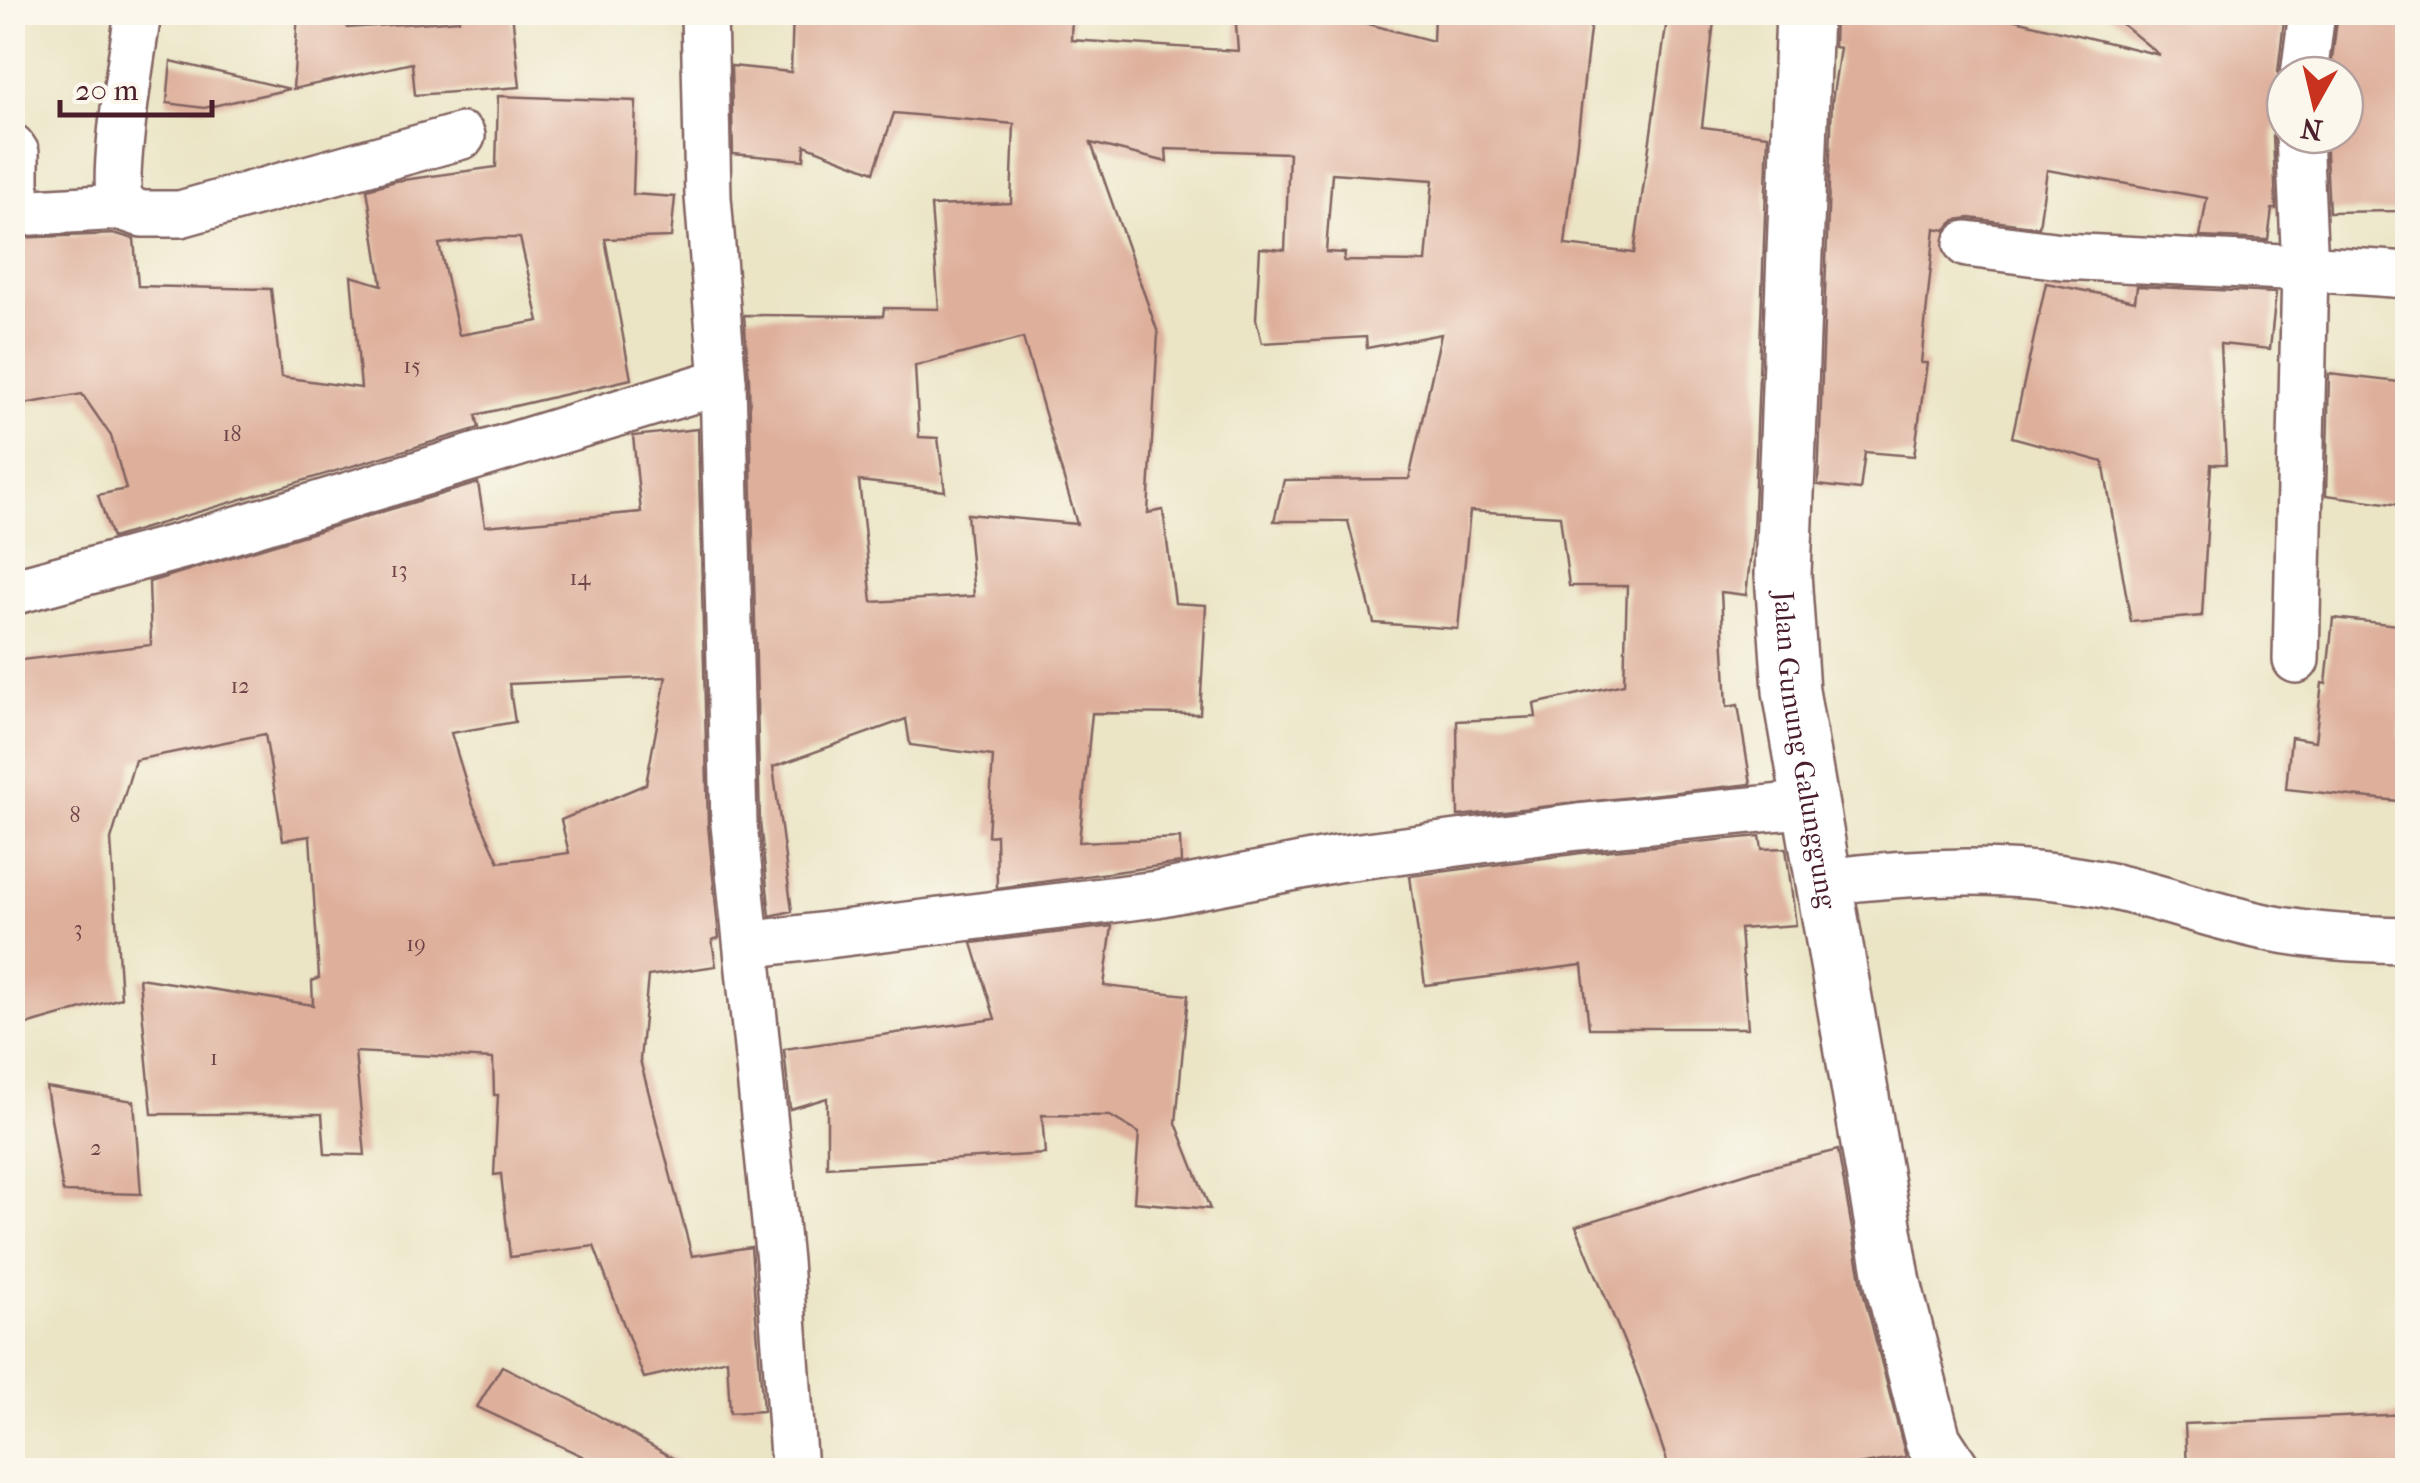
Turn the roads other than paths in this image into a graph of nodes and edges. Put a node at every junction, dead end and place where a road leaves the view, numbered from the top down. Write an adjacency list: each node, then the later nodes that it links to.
1 (138, 12): 9 (street)
2 (704, 12): 13 (street)
3 (1804, 12): 16 (street, Jalan Gunung Galunggung)
4 (2312, 12): 5 (street)
5 (2307, 55)
6 (462, 136): 9 (street)
7 (12, 147): 9 (street)
8 (2299, 155): 11 (street)
9 (121, 207)
10 (1968, 244): 11 (street)
11 (2305, 268): 12 (street); 15 (street)
12 (2408, 274)
13 (723, 380): 14 (street); 19 (street)
14 (12, 592)
15 (2296, 660)
16 (1812, 804): 17 (street, Jalan Gunung Galunggung); 19 (street)
17 (1825, 882): 18 (street); 21 (street, Jalan Gunung Galunggung)
18 (2408, 940)
19 (747, 945): 20 (street)
20 (794, 1470)
21 (1952, 1470)

